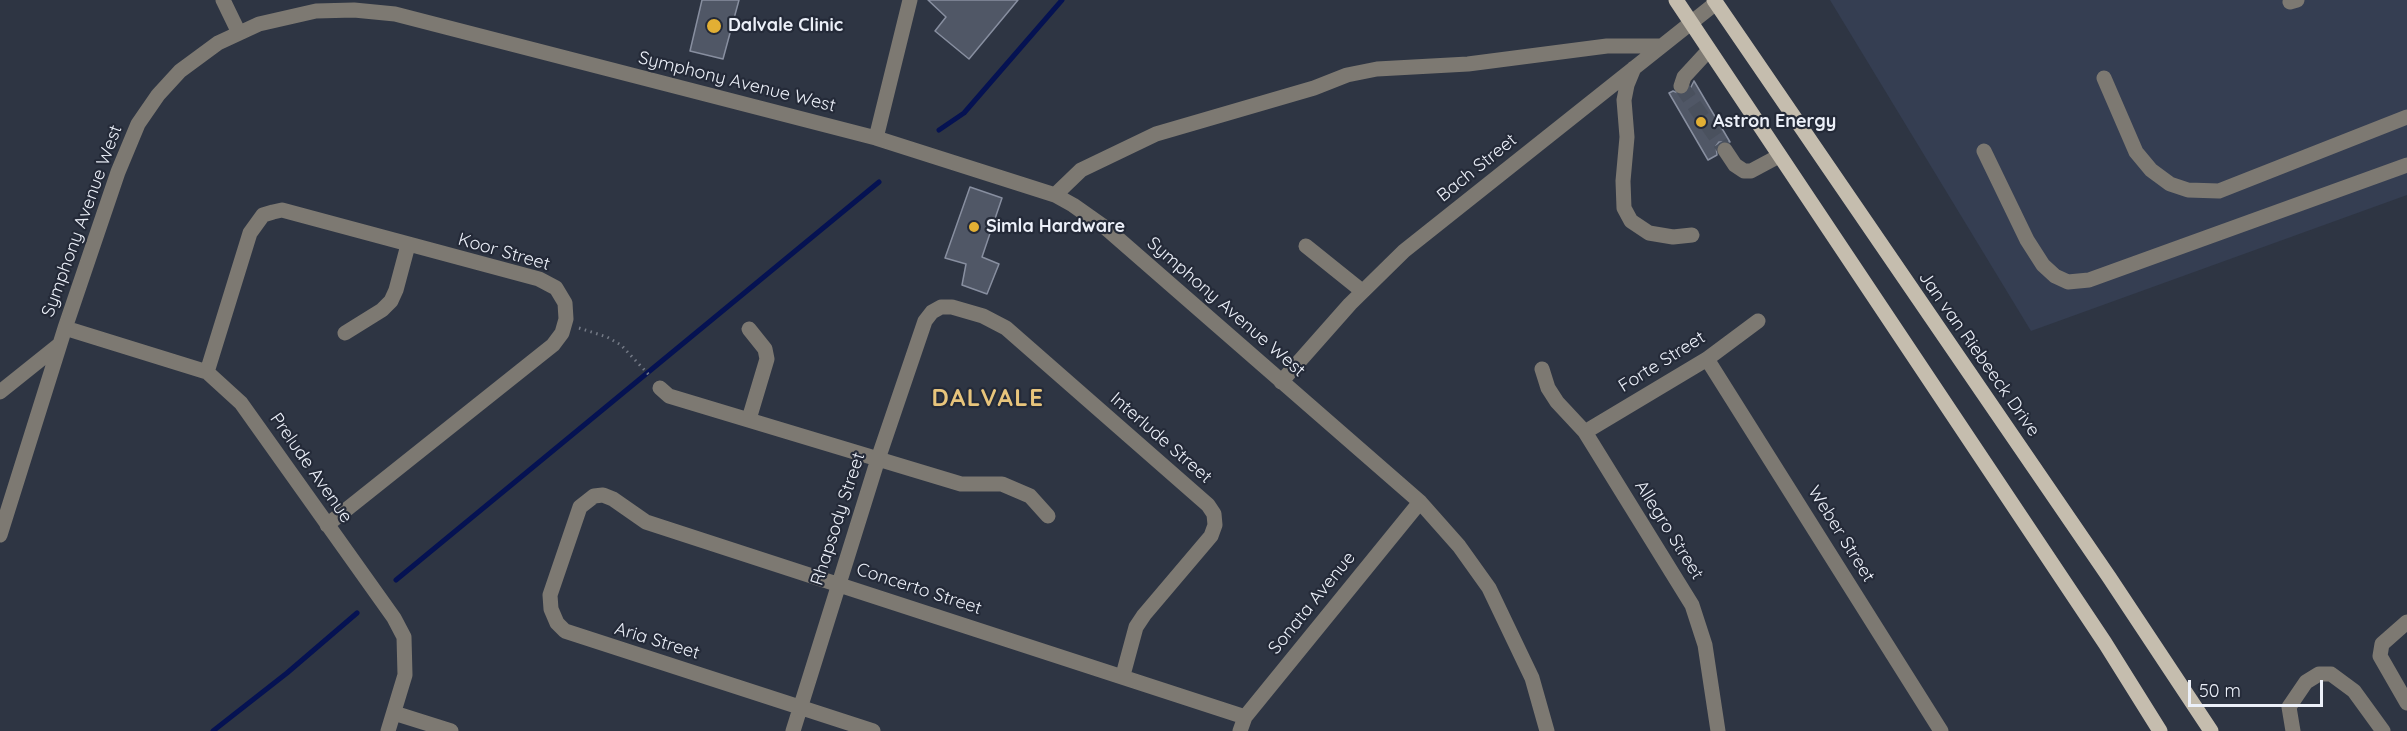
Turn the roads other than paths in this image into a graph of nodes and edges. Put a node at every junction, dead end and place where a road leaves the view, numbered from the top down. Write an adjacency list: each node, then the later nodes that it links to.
1 (223, 0): 6 (street)
2 (910, 0): 13 (street)
3 (1676, 0): 5 (main road)
4 (1715, 2): 5 (street, Bach Street); 59 (main road, Jan van Riebeeck Drive)
5 (1689, 23): 7 (street, Bach Street); 8 (main road)
6 (238, 33): 13 (street, Symphony Avenue West); 25 (street, Symphony Avenue West)
7 (1660, 46): 9 (street, Bach Street); 18 (street)
8 (1708, 51): 11 (street); 16 (main road)
9 (1636, 65): 19 (street); 22 (street, Bach Street)
10 (2104, 78): 12 (street)
11 (1681, 86)
12 (2407, 117)
13 (876, 138): 18 (street, Symphony Avenue West)
14 (1725, 150): 16 (street)
15 (1984, 151): 17 (street)
16 (1779, 156): 58 (main road)
17 (2407, 165)
18 (1055, 195): 32 (street, Symphony Avenue West)
19 (1692, 235)
20 (408, 245): 27 (street); 31 (street, Koor Street); 41 (street, Koor Street)
21 (1306, 246): 22 (street)
22 (1362, 291): 32 (street, Bach Street)
23 (925, 321): 37 (street, Rhapsody Street); 45 (street, Interlude Street)
24 (1758, 321): 29 (street, Forte Street)
25 (65, 328): 28 (street, Symphony Avenue West); 31 (street, Prelude Avenue)
26 (749, 329): 35 (street)
27 (345, 333)
28 (60, 344): 34 (street); 42 (street, Symphony Avenue West)
29 (1707, 358): 36 (street, Forte Street); 57 (street, Weber Street)
30 (1542, 369): 36 (street, Allegro Street)
31 (207, 372): 41 (street, Prelude Avenue)
32 (1281, 382): 39 (street, Symphony Avenue West)
33 (660, 388): 35 (street)
34 (0, 392)
35 (749, 419): 37 (street)
36 (1585, 432): 56 (street, Allegro Street)
37 (878, 459): 40 (street); 43 (street, Rhapsody Street)
38 (586, 500): 43 (street, Concerto Street); 47 (street, Aria Street)
39 (1420, 502): 49 (street, Sonata Avenue); 55 (street, Symphony Avenue West)
40 (1048, 516)
41 (327, 525): 48 (street, Prelude Avenue)
42 (0, 535)
43 (838, 583): 45 (street, Concerto Street); 47 (street, Rhapsody Street)
44 (2407, 622): 46 (street)
45 (1123, 675): 49 (street, Concerto Street)
46 (2406, 698)
47 (800, 706): 53 (street, Rhapsody Street); 54 (street, Aria Street)
48 (394, 713): 51 (street, Prelude Avenue); 52 (street)
49 (1242, 724)
50 (2380, 730): 60 (street)
51 (388, 731)
52 (451, 731)
53 (793, 731)
54 (873, 731)
55 (1547, 731)
56 (1718, 731)
57 (1941, 731)
58 (2160, 731)
59 (2211, 731)
60 (2293, 731)

